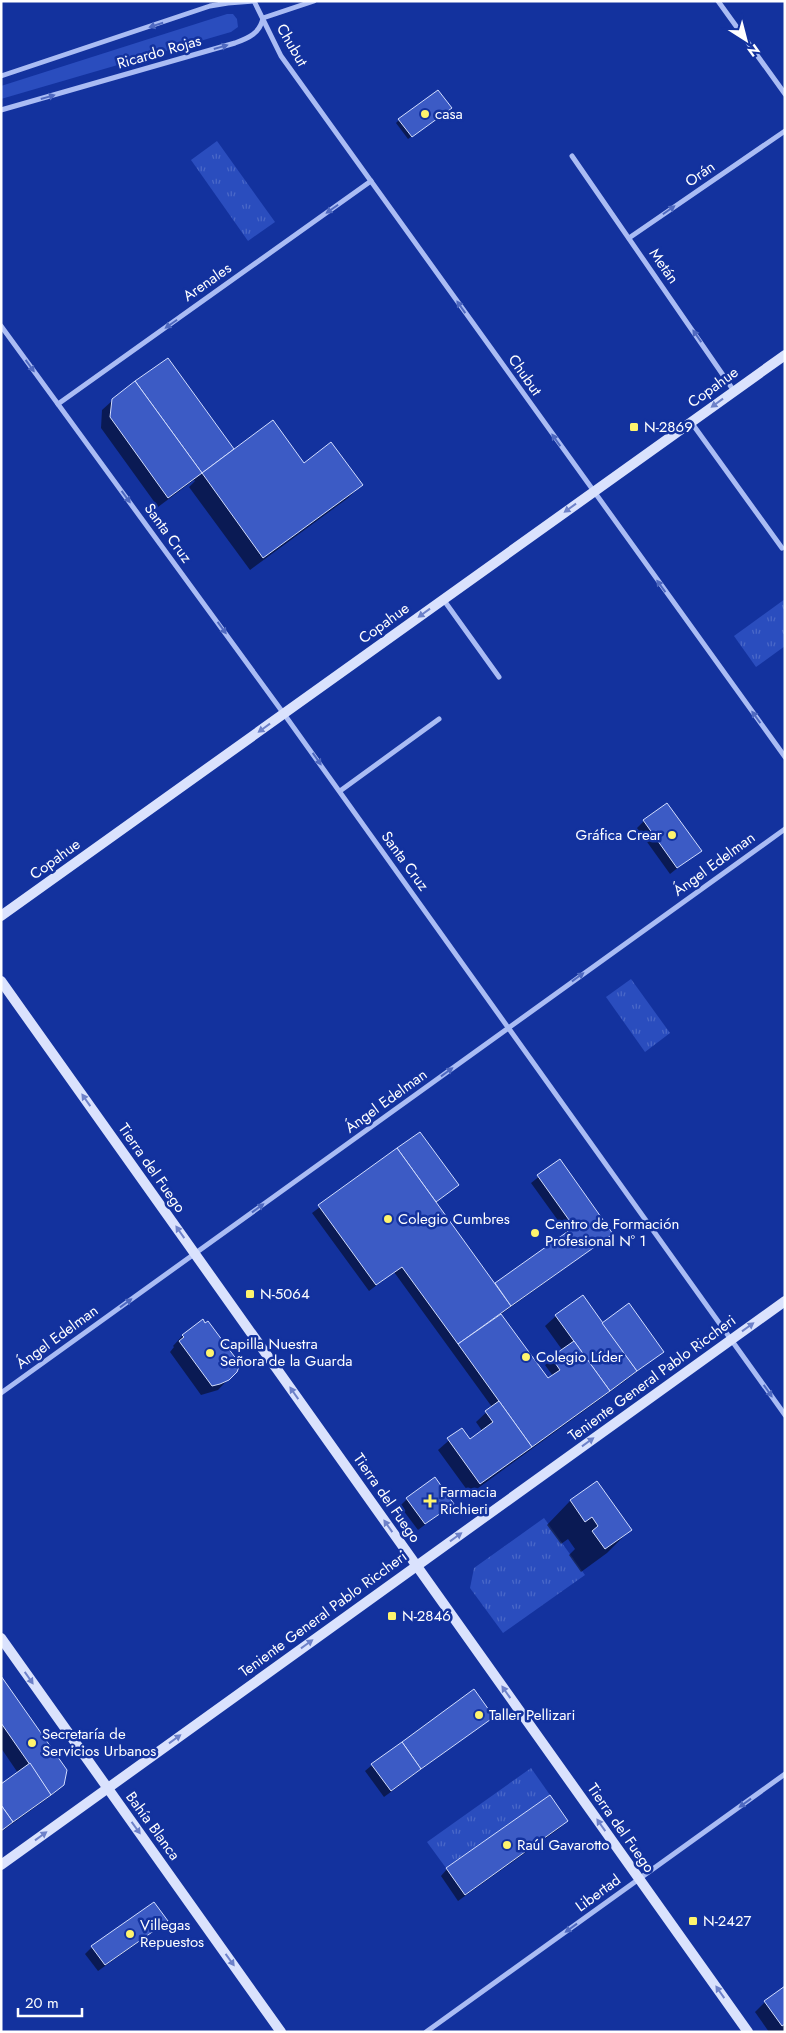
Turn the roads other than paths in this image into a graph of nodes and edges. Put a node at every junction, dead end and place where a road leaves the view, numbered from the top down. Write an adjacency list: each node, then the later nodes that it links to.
1 (254, 1): 4 (street, Chubut); 5 (street, Ricardo Rojas, one-way to 5)
2 (314, 1): 4 (street)
3 (718, 1): 6 (street)
4 (264, 18): 7 (street, Ricardo Rojas, one-way to 4); 10 (street, Chubut)
5 (1, 76)
6 (785, 94)
7 (1, 110)
8 (785, 130): 11 (street, Orán, one-way to 8)
9 (572, 156): 11 (street, Metán)
10 (371, 181): 15 (street, Arenales, one-way to 15); 17 (street, Chubut, one-way to 10)
11 (629, 238): 14 (street, Metán, one-way to 11)
12 (1, 326): 15 (street, Santa Cruz, one-way to 15)
13 (785, 354): 14 (street, Copahue)
14 (734, 391): 16 (street, Copahue, one-way to 16)
15 (58, 404): 21 (street, Santa Cruz, one-way to 21)
16 (691, 422): 17 (street, Copahue); 18 (street)
17 (593, 492): 19 (street, Copahue, one-way to 19); 23 (street, Chubut, one-way to 17)
18 (782, 548)
19 (443, 599): 20 (street); 21 (street, Copahue, one-way to 21)
20 (499, 677)
21 (284, 714): 24 (street, Santa Cruz, one-way to 24); 26 (street, Copahue, one-way to 26)
22 (439, 719): 24 (street)
23 (785, 757)
24 (340, 791): 28 (street, Santa Cruz)
25 (785, 829): 28 (street, Ángel Edelman, one-way to 25)
26 (1, 916)
27 (1, 981): 29 (street, Tierra del Fuego, one-way to 27)
28 (509, 1028): 29 (street, Ángel Edelman, one-way to 28); 31 (street, Santa Cruz)
29 (195, 1254): 32 (street, Ángel Edelman, one-way to 29); 34 (street, Tierra del Fuego, one-way to 29)
30 (785, 1300): 31 (street, Teniente General Pablo Riccheri, one-way to 30)
31 (731, 1339): 33 (street, Santa Cruz, one-way to 33); 34 (street, Teniente General Pablo Riccheri, one-way to 31)
32 (1, 1393)
33 (785, 1415)
34 (416, 1566): 37 (street, Teniente General Pablo Riccheri, one-way to 34); 39 (street, Tierra del Fuego, one-way to 34)
35 (1, 1638): 37 (street, Bahía Blanca, one-way to 37)
36 (785, 1774): 39 (street, Libertad, one-way to 39)
37 (108, 1788): 38 (street, Teniente General Pablo Riccheri, one-way to 37); 40 (street, Bahía Blanca, one-way to 40)
38 (1, 1865)
39 (639, 1879): 41 (street, Libertad, one-way to 41); 42 (street, Tierra del Fuego, one-way to 39)
40 (281, 2032)
41 (426, 2032)
42 (748, 2032)

